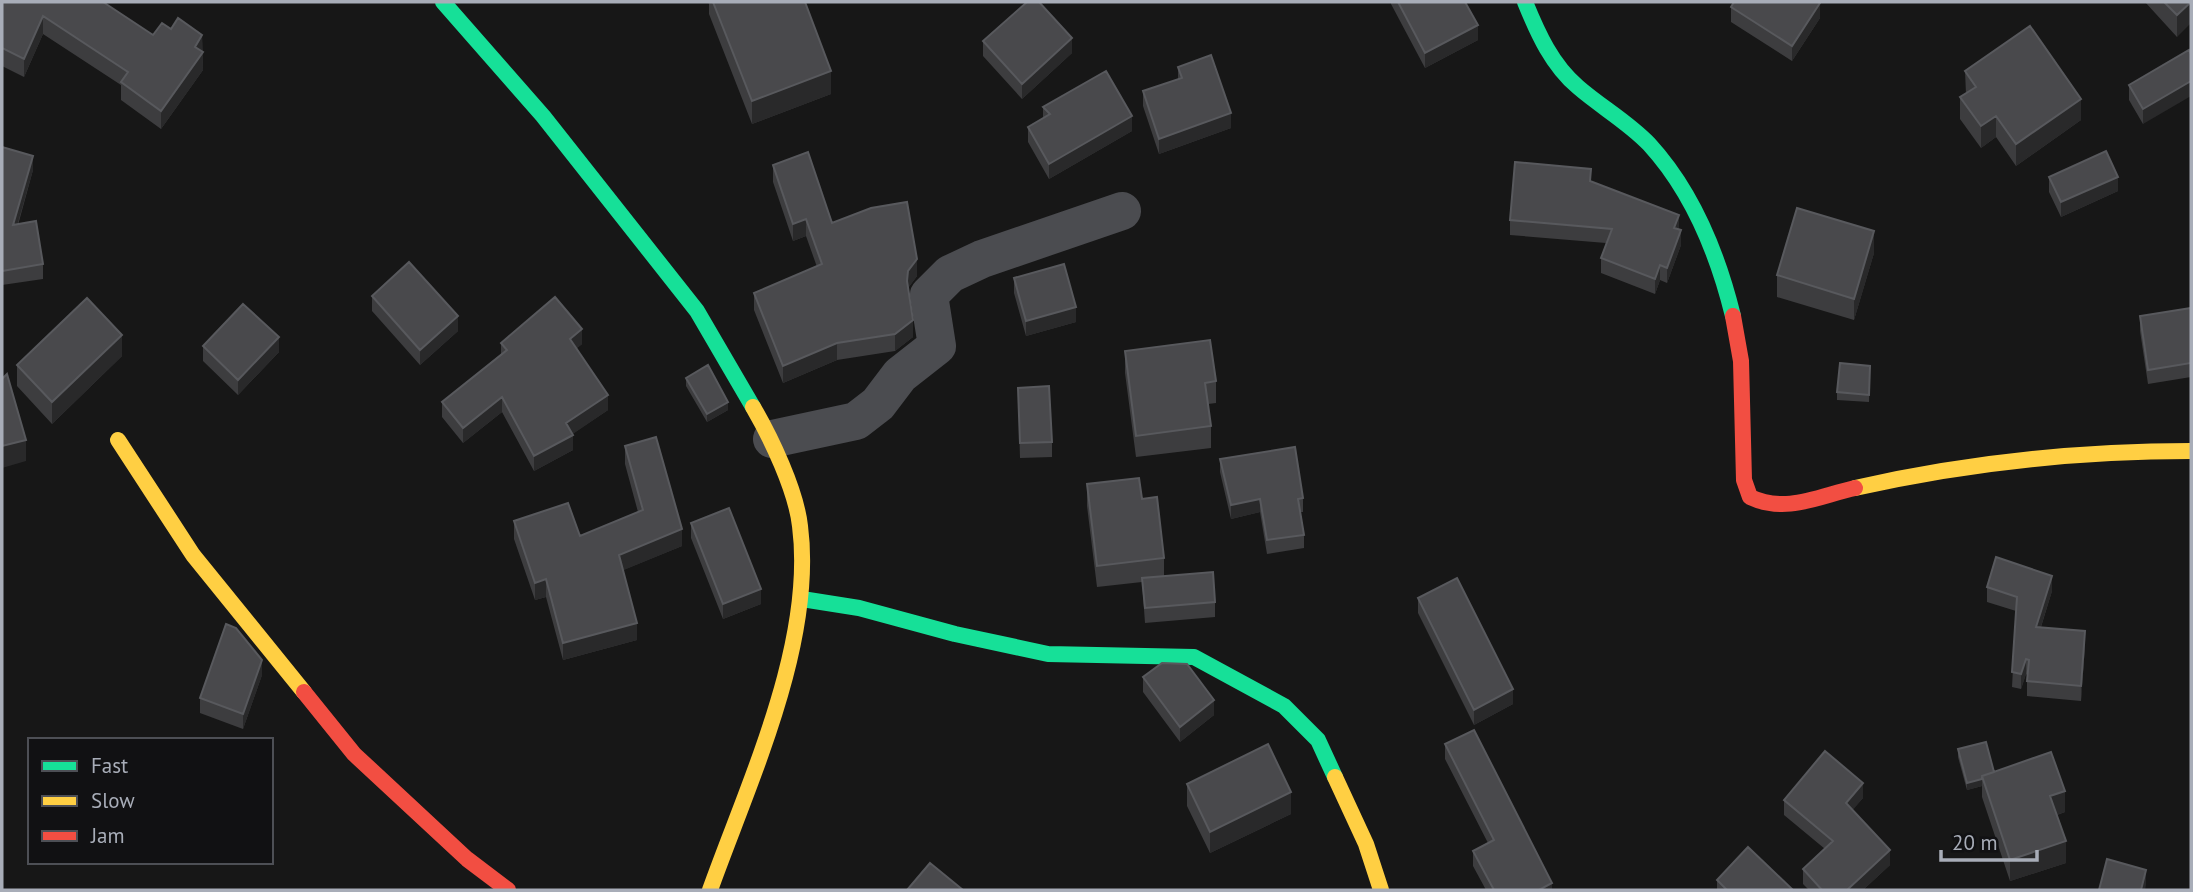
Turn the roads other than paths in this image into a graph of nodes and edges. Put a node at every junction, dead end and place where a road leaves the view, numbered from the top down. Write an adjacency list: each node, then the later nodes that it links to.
1 (443, 2): 4 (street)
2 (1525, 2): 6 (street)
3 (1122, 211): 4 (street)
4 (772, 439): 7 (street)
5 (117, 440): 8 (street)
6 (2191, 451)
7 (802, 599): 9 (street); 10 (street)
8 (508, 890)
9 (710, 890)
10 (1381, 890)

